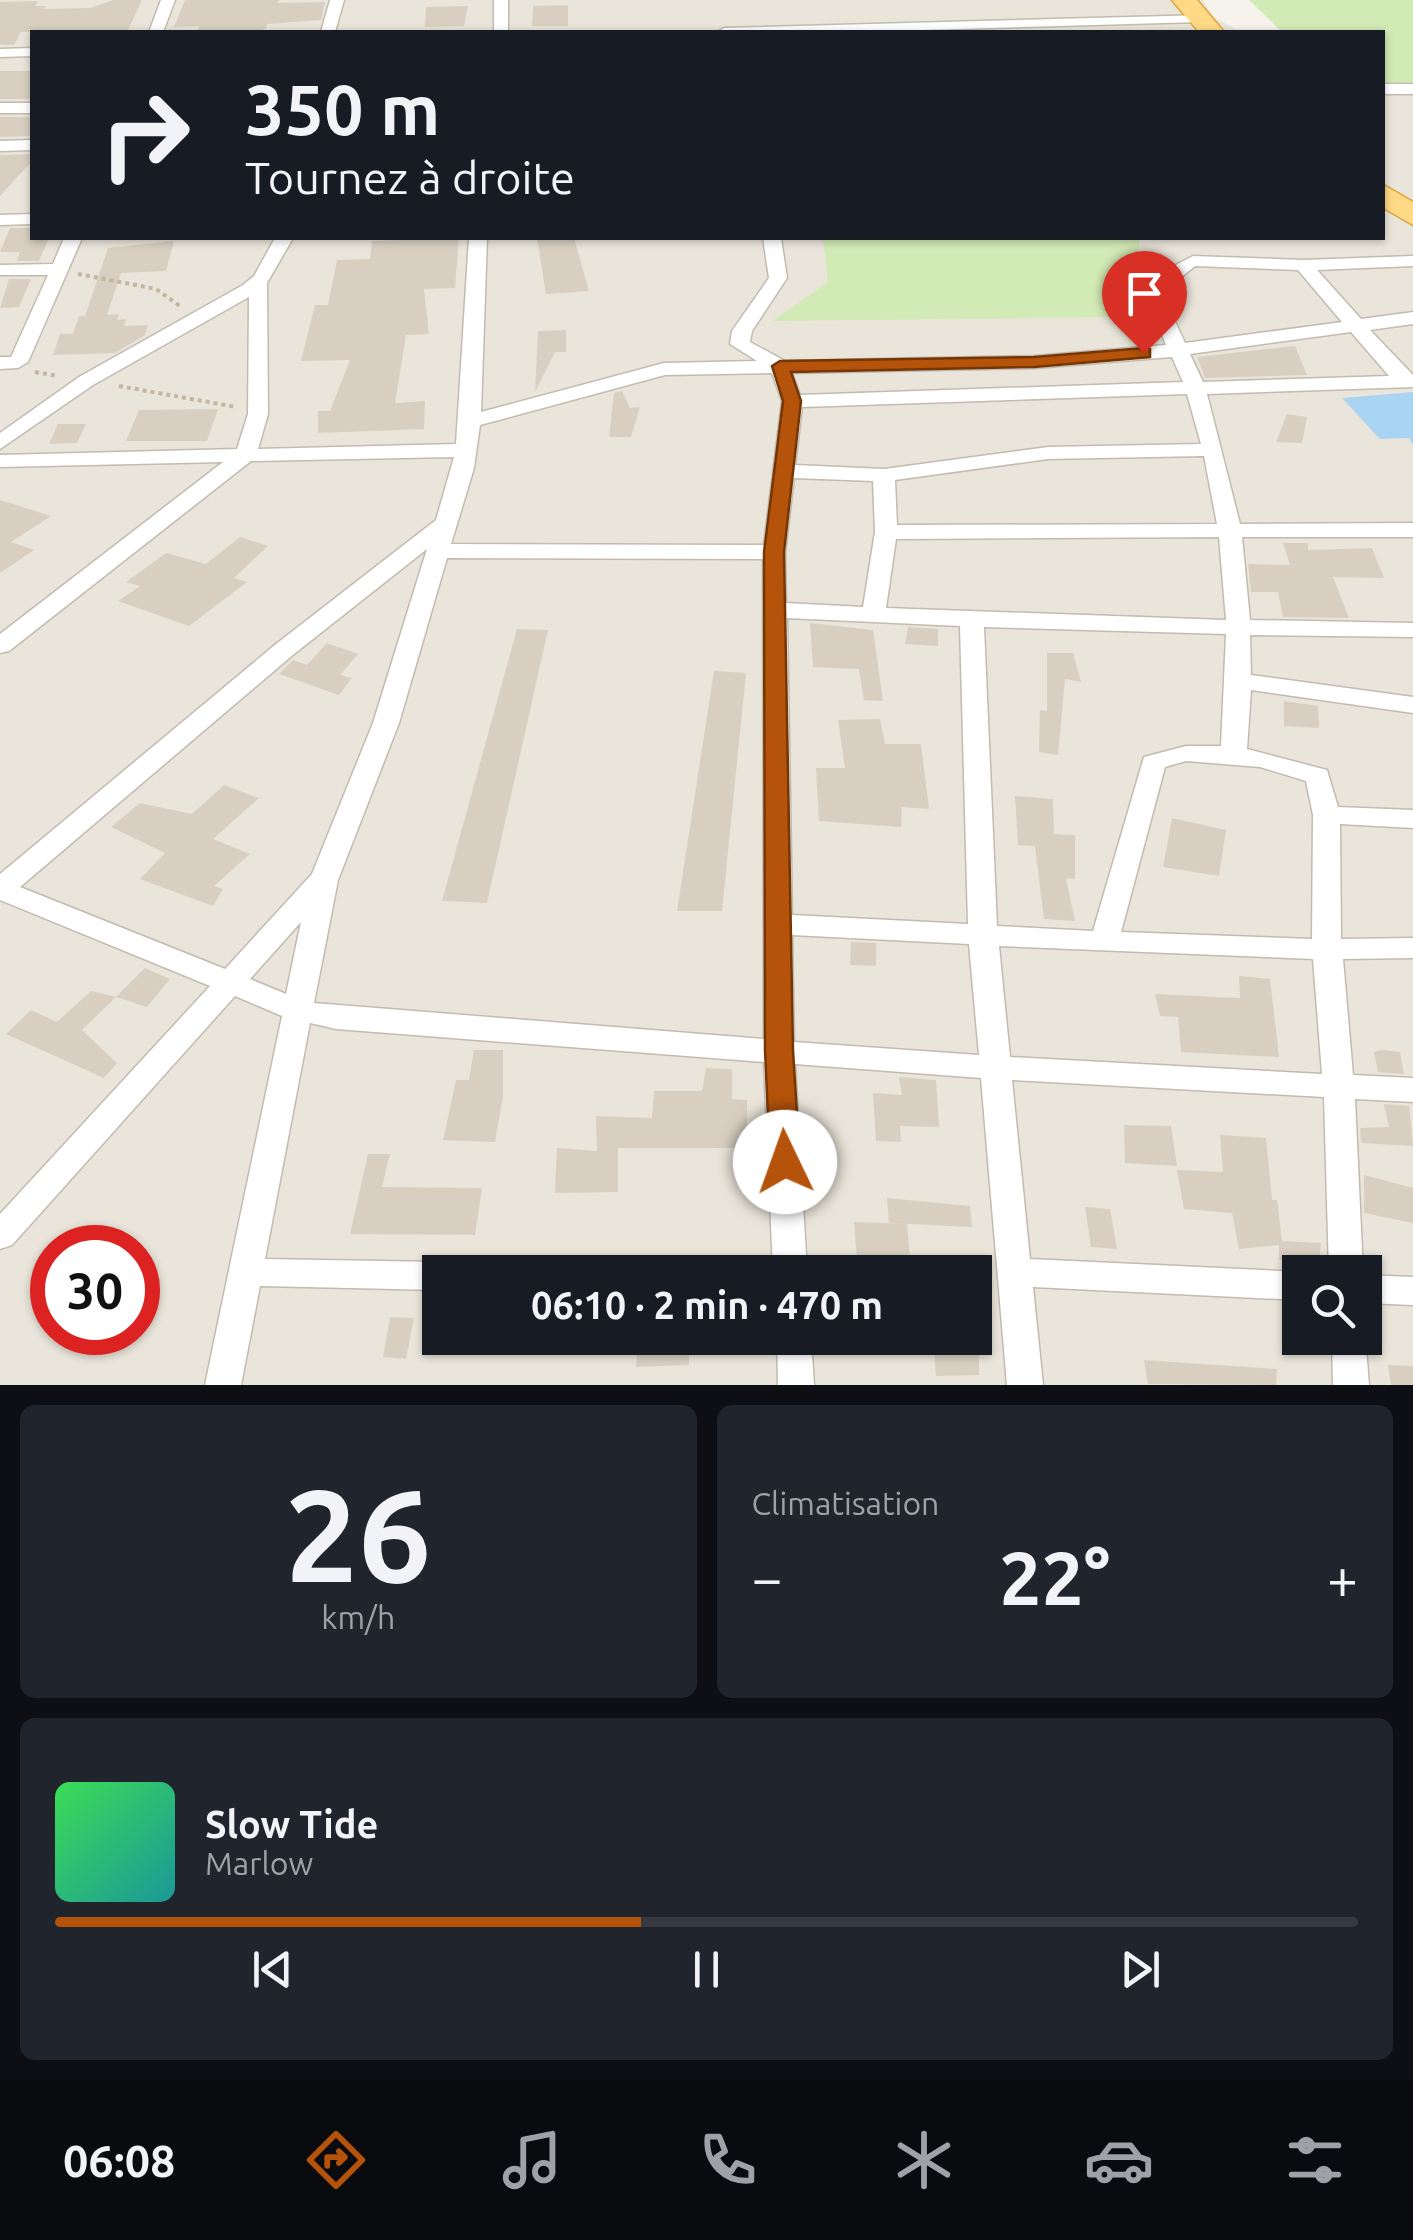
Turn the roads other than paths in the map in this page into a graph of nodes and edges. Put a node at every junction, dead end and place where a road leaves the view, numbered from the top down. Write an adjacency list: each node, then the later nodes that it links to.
1 (168, 0): 5 (street)
2 (338, 0): 6 (street)
3 (501, 0): 7 (street)
4 (1199, 17): 8 (street)
5 (157, 30)
6 (329, 30)
7 (501, 30)
8 (771, 30)
9 (0, 52): 10 (street)
10 (30, 52)
11 (0, 108): 12 (street)
12 (30, 108)
13 (30, 145): 14 (street)
14 (0, 146)
15 (1385, 195): 16 (highway)
16 (1413, 216)
17 (30, 219): 18 (street)
18 (0, 220)
19 (72, 240): 25 (street)
20 (283, 240): 27 (street)
21 (478, 240): 36 (street)
22 (773, 240): 32 (street)
23 (1413, 261): 24 (street)
24 (1303, 265): 29 (street); 30 (street)
25 (58, 269): 26 (street); 31 (street)
26 (0, 270)
27 (258, 282): 37 (street); 40 (street)
28 (1413, 318): 29 (street)
29 (1360, 326): 30 (street); 33 (street)
30 (1180, 350): 32 (street); 34 (street)
31 (9, 362)
32 (780, 366): 35 (street); 36 (street)
33 (1409, 381): 34 (street)
34 (1195, 387): 35 (street); 39 (street)
35 (792, 401): 42 (street)
36 (470, 421): 38 (street)
37 (0, 443)
38 (466, 450): 40 (street); 44 (street)
39 (1210, 450): 43 (street); 45 (street)
40 (246, 455): 41 (street); 55 (street)
41 (0, 460)
42 (781, 471): 43 (street); 49 (street)
43 (884, 475): 47 (street)
44 (449, 521): 48 (street); 62 (street)
45 (1230, 528): 46 (street); 47 (street); 53 (street)
46 (1413, 530)
47 (886, 532): 51 (street)
48 (437, 551): 49 (street); 61 (street)
49 (774, 552): 50 (street)
50 (776, 610): 51 (street); 63 (street)
51 (874, 612): 52 (street)
52 (972, 620): 53 (street); 64 (street)
53 (1242, 625): 54 (street); 56 (street)
54 (1413, 630)
55 (0, 646)
56 (1242, 680): 57 (street); 58 (street)
57 (1413, 705)
58 (1233, 757): 59 (street); 65 (street)
59 (1326, 815): 60 (street); 66 (street)
60 (1413, 819)
61 (324, 878): 68 (street); 69 (street)
62 (0, 889): 68 (street)
63 (778, 924): 64 (street); 70 (street)
64 (984, 934): 65 (street); 71 (street)
65 (1104, 942): 66 (street)
66 (1326, 947): 67 (street); 72 (street)
67 (1413, 948)
68 (232, 985): 69 (street); 74 (street)
69 (297, 1010): 70 (street); 77 (street)
70 (779, 1050): 71 (street); 75 (street)
71 (995, 1068): 72 (street); 78 (street)
72 (1339, 1088): 73 (street); 76 (street)
73 (1413, 1090)
74 (0, 1236)
75 (789, 1255)
76 (1345, 1255)
77 (247, 1272): 79 (street); 85 (street)
78 (1014, 1272): 80 (street); 87 (street)
79 (422, 1276)
80 (1282, 1285)
81 (1382, 1290): 82 (street)
82 (1413, 1291)
83 (795, 1355): 86 (street)
84 (1350, 1355): 88 (street)
85 (223, 1385)
86 (796, 1385)
87 (1024, 1385)
88 (1351, 1385)

